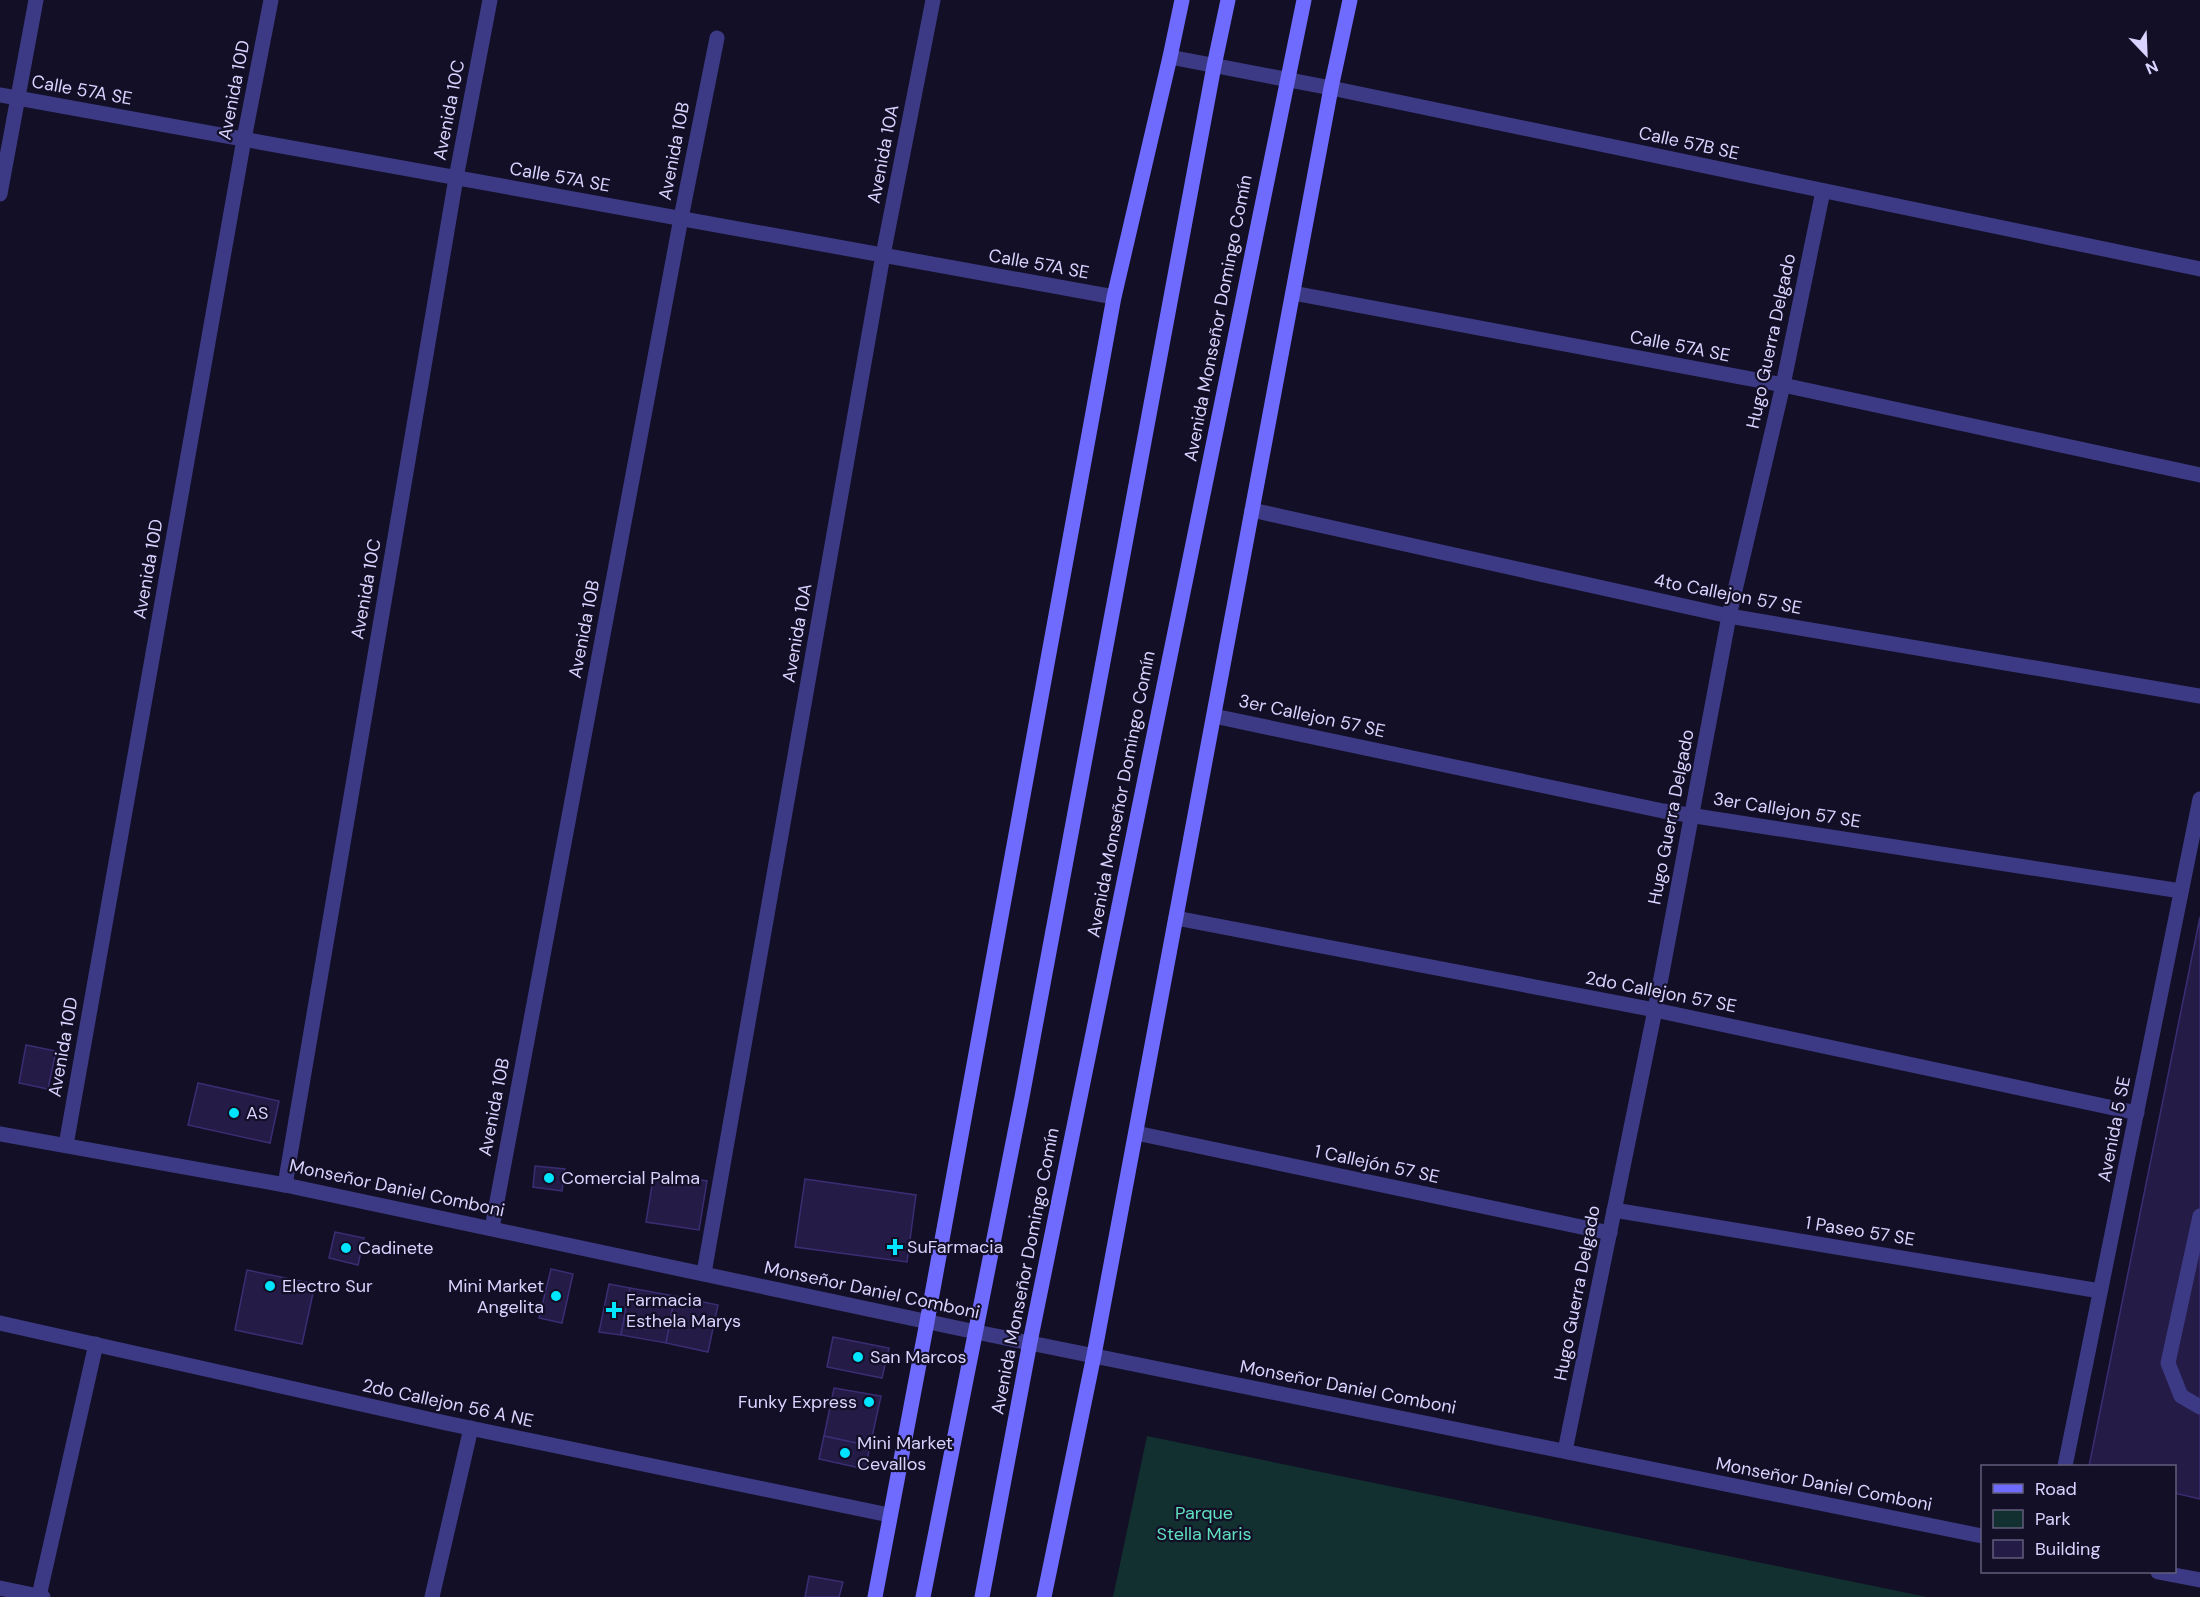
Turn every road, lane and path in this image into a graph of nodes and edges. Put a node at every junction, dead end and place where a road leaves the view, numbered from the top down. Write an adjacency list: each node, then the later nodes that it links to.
1 (36, 0): 15 (street)
2 (271, 0): 16 (street, Avenida 10D)
3 (490, 0): 17 (street, Avenida 10C)
4 (933, 0): 21 (street, Avenida 10A)
5 (1182, 0): 10 (main road)
6 (1228, 0): 11 (main road, Avenida Monseñor Domingo Comín)
7 (1304, 0): 12 (main road, Avenida Monseñor Domingo Comín)
8 (1350, 0): 13 (main road)
9 (717, 38): 20 (street, Avenida 10B)
10 (1170, 57): 11 (street, Calle 57B SE); 24 (main road)
11 (1214, 66): 12 (street, Calle 57B SE); 49 (main road, Avenida Monseñor Domingo Comín)
12 (1286, 79): 13 (street, Calle 57B SE); 50 (main road, Avenida Monseñor Domingo Comín)
13 (1331, 88): 18 (street, Calle 57B SE); 23 (main road)
14 (0, 95): 15 (street, Calle 57A SE)
15 (17, 98): 16 (street, Calle 57A SE); 19 (street)
16 (244, 139): 17 (street, Calle 57A SE); 39 (street, Avenida 10D)
17 (456, 178): 20 (street, Calle 57A SE); 40 (street, Avenida 10C)
18 (1822, 191): 22 (street, Calle 57B SE); 25 (street, Hugo Guerra Delgado)
19 (0, 194)
20 (681, 219): 21 (street, Calle 57A SE); 43 (street, Avenida 10B)
21 (883, 255): 24 (street, Calle 57A SE); 45 (street, Avenida 10A)
22 (2200, 269)
23 (1293, 293): 25 (street, Calle 57A SE); 27 (main road)
24 (1114, 297): 47 (main road)
25 (1783, 385): 26 (street, Calle 57A SE); 28 (street, Hugo Guerra Delgado)
26 (2200, 475)
27 (1252, 510): 28 (street, 4to Callejon 57 SE); 30 (main road)
28 (1729, 616): 29 (street, 4to Callejon 57 SE); 32 (street, Hugo Guerra Delgado)
29 (2200, 696)
30 (1214, 716): 32 (street, 3er Callejon 57 SE); 34 (main road)
31 (2200, 799): 33 (street, Avenida 5 SE)
32 (1692, 815): 33 (street, 3er Callejon 57 SE); 35 (street, Hugo Guerra Delgado)
33 (2181, 891): 36 (street, Avenida 5 SE)
34 (1176, 918): 35 (street, 2do Callejon 57 SE); 37 (main road)
35 (1655, 1010): 36 (street, 2do Callejon 57 SE); 41 (street, Hugo Guerra Delgado)
36 (2137, 1113): 46 (street, Avenida 5 SE)
37 (1136, 1133): 44 (street, 1 Callejón 57 SE); 52 (main road)
38 (0, 1134): 39 (street, Monseñor Daniel Comboni)
39 (66, 1145): 40 (street, Monseñor Daniel Comboni)
40 (285, 1185): 43 (street, Monseñor Daniel Comboni)
41 (1614, 1210): 44 (street, Hugo Guerra Delgado); 46 (street, 1 Paseo 57 SE)
42 (2200, 1216): 53 (street)
43 (492, 1228): 45 (street, Monseñor Daniel Comboni)
44 (1610, 1233): 55 (street, Hugo Guerra Delgado)
45 (704, 1273): 47 (street, Monseñor Daniel Comboni)
46 (2100, 1291): 56 (street, Avenida 5 SE)
47 (927, 1322): 49 (street, Monseñor Daniel Comboni); 57 (main road)
48 (0, 1323): 51 (street, 2do Callejon 56 A NE)
49 (976, 1332): 50 (street, Monseñor Daniel Comboni); 65 (main road, Avenida Monseñor Domingo Comín)
50 (1030, 1342): 52 (street, Monseñor Daniel Comboni); 66 (main road, Avenida Monseñor Domingo Comín)
51 (96, 1344): 54 (street, 2do Callejon 56 A NE); 62 (street)
52 (1094, 1356): 55 (street, Monseñor Daniel Comboni); 67 (main road)
53 (2200, 1407)
54 (471, 1428): 57 (street, 2do Callejon 56 A NE); 63 (street)
55 (1565, 1451): 58 (street, Monseñor Daniel Comboni)
56 (2065, 1465)
57 (890, 1515): 64 (main road)
58 (1981, 1536)
59 (2163, 1573): 60 (street)
60 (2200, 1580)
61 (0, 1588): 62 (street)
62 (41, 1597)
63 (432, 1597)
64 (875, 1597)
65 (923, 1597)
66 (982, 1597)
67 (1044, 1597)

